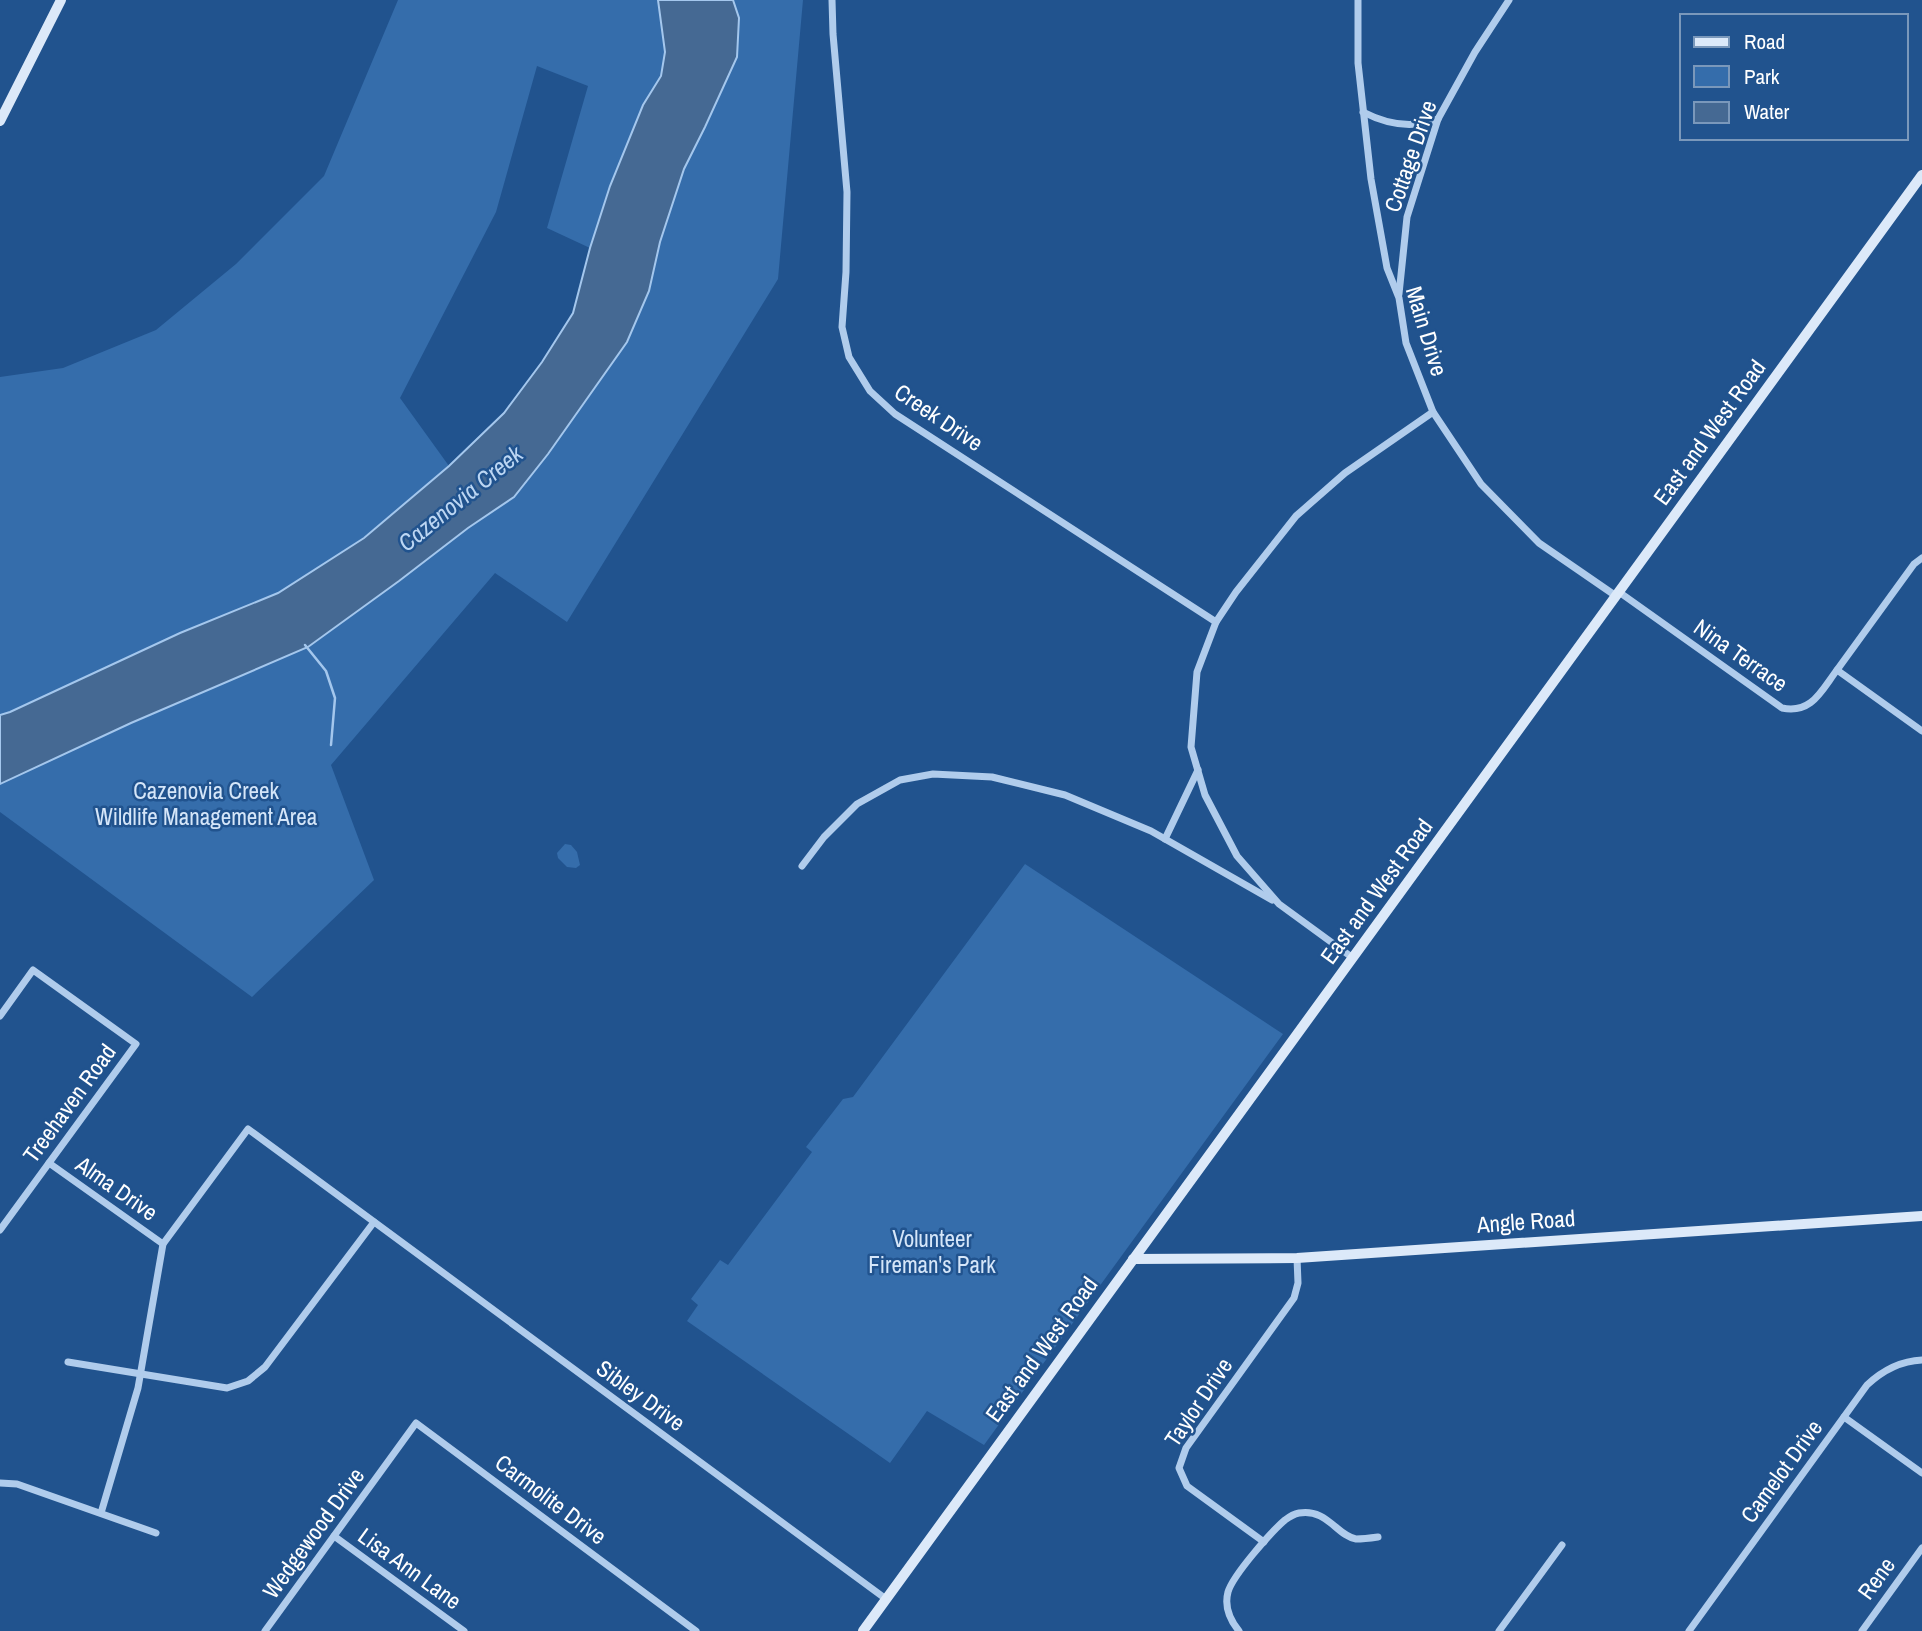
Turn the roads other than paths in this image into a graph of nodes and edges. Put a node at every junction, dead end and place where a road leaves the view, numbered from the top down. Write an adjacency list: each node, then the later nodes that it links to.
1 (61, 0): 7 (street)
2 (832, 0): 13 (street, Creek Drive)
3 (1358, 0): 5 (street, Main Drive)
4 (1509, 0): 6 (street, Cottage Drive)
5 (1363, 112): 6 (street); 9 (street, Main Drive)
6 (1438, 119): 9 (street, Cottage Drive)
7 (0, 121)
8 (1922, 176): 12 (street, East and West Road)
9 (1399, 298): 10 (street, Main Drive)
10 (1433, 412): 12 (street, Main Drive); 13 (street)
11 (1922, 558): 14 (street, Nina Terrace)
12 (1618, 594): 14 (street, Nina Terrace); 20 (street, East and West Road)
13 (1216, 621): 16 (street)
14 (1837, 670): 15 (street)
15 (1922, 731)
16 (1198, 770): 17 (street); 19 (street)
17 (1165, 839): 18 (street); 19 (street)
18 (802, 866)
19 (1279, 904): 20 (street)
20 (1353, 958): 28 (street, East and West Road)
21 (0, 1016): 22 (street, Treehaven Road)
22 (49, 1163): 25 (street, Treehaven Road); 26 (street, Alma Drive)
23 (1922, 1216): 27 (street, Angle Road)
24 (374, 1222): 26 (street, Sibley Drive); 31 (street); 43 (street, Sibley Drive)
25 (0, 1230)
26 (163, 1244): 31 (street)
27 (1297, 1258): 28 (street, Angle Road); 40 (street, Taylor Drive)
28 (1133, 1259): 43 (street, East and West Road)
29 (1922, 1360): 32 (street, Camelot Drive)
30 (68, 1362): 31 (street)
31 (140, 1374): 36 (street)
32 (1844, 1417): 34 (street); 50 (street, Camelot Drive)
33 (391, 1457): 38 (street, Wedgewood Drive); 46 (street, Carmolite Drive)
34 (1922, 1473)
35 (0, 1483): 36 (street)
36 (101, 1513): 37 (street)
37 (156, 1533)
38 (334, 1536): 44 (street, Wedgewood Drive); 45 (street, Lisa Ann Lane)
39 (1378, 1537): 40 (street)
40 (1264, 1542): 48 (street)
41 (1562, 1545): 49 (street)
42 (1922, 1548): 51 (street, Rene)
43 (886, 1599): 47 (street, East and West Road)
44 (265, 1631)
45 (464, 1631)
46 (695, 1631)
47 (863, 1631)
48 (1239, 1631)
49 (1499, 1631)
50 (1689, 1631)
51 (1862, 1631)

